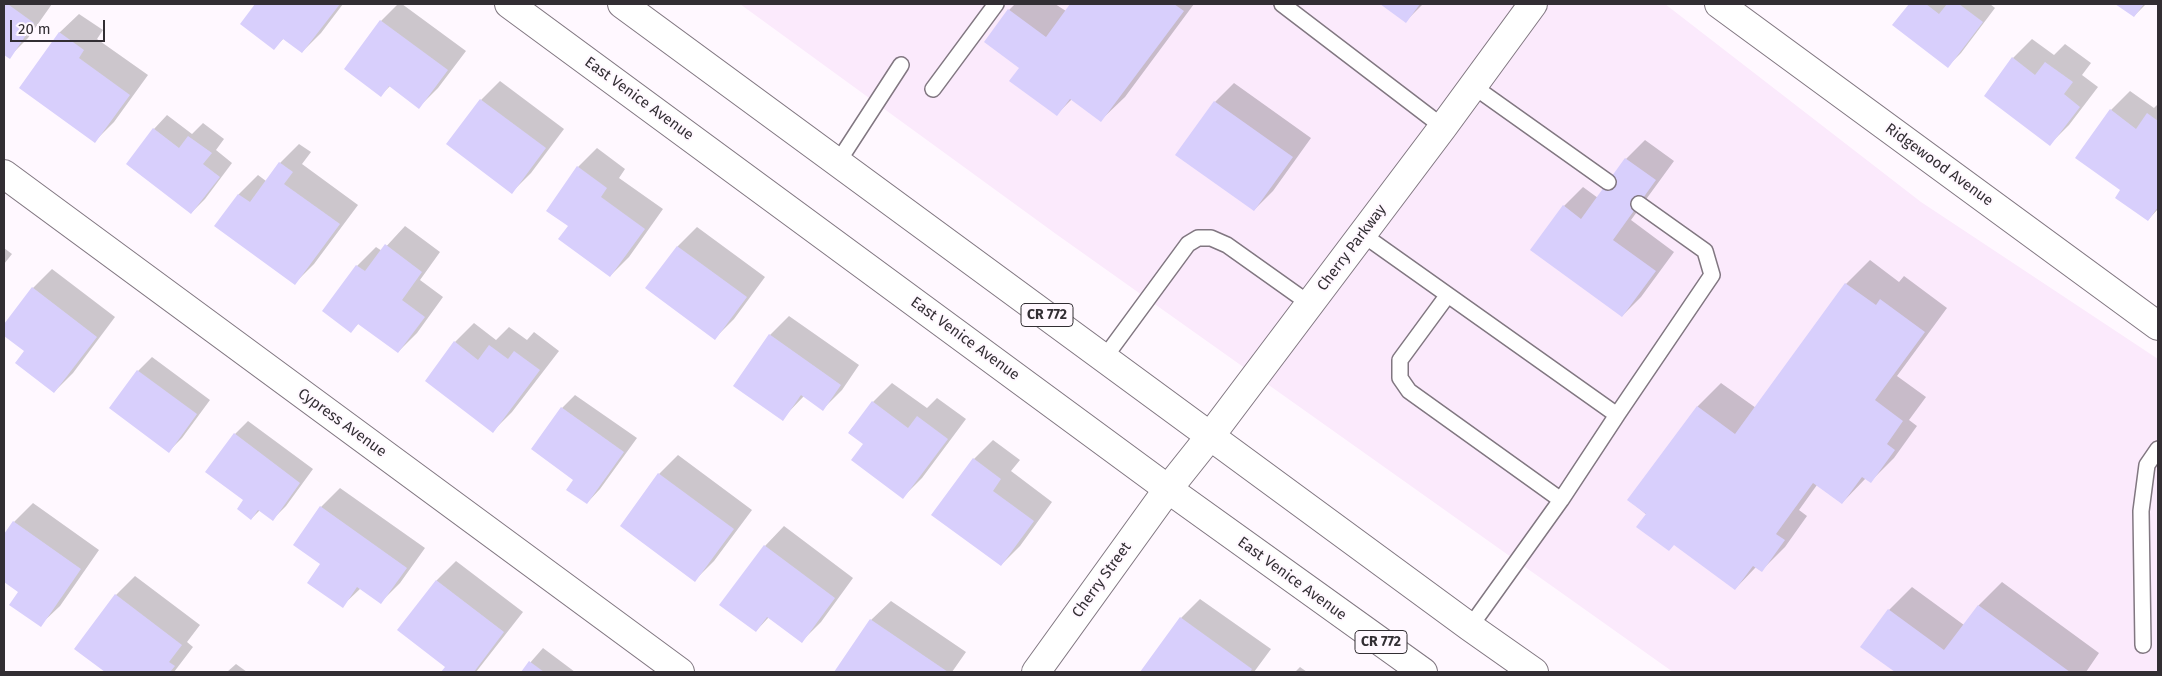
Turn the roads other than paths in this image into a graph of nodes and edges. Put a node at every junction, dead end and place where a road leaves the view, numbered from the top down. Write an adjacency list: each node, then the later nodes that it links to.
1 (509, 4): 23 (main road, East Venice Avenue / CR 772)
2 (622, 4): 11 (main road, CR 772)
3 (996, 4): 9 (lane)
4 (1282, 4): 10 (lane)
5 (1533, 4): 8 (main road, Cherry Parkway)
6 (1719, 4): 18 (main road, Ridgewood Avenue)
7 (901, 65): 11 (lane)
8 (1473, 86): 10 (main road, Cherry Parkway); 13 (lane)
9 (933, 89)
10 (1443, 127): 15 (main road, Cherry Parkway)
11 (838, 162): 19 (main road, CR 772)
12 (4, 174): 27 (main road, Cypress Avenue)
13 (1608, 182)
14 (1639, 204): 20 (lane)
15 (1362, 234): 16 (lane); 17 (main road, Cherry Parkway)
16 (1447, 296): 20 (lane); 24 (lane)
17 (1310, 304): 19 (lane); 21 (main road, Cherry Parkway)
18 (2158, 326)
19 (1105, 357): 21 (main road, CR 772)
20 (1616, 415): 24 (lane)
21 (1211, 435): 23 (main road, Cherry Parkway); 25 (main road, CR 772)
22 (2158, 448): 26 (lane)
23 (1168, 489): 28 (main road, Cherry Street); 29 (main road, East Venice Avenue / CR 772)
24 (1561, 500): 25 (lane)
25 (1470, 627): 30 (main road, CR 772)
26 (2143, 645)
27 (680, 672)
28 (1036, 672)
29 (1423, 672)
30 (1534, 672)

